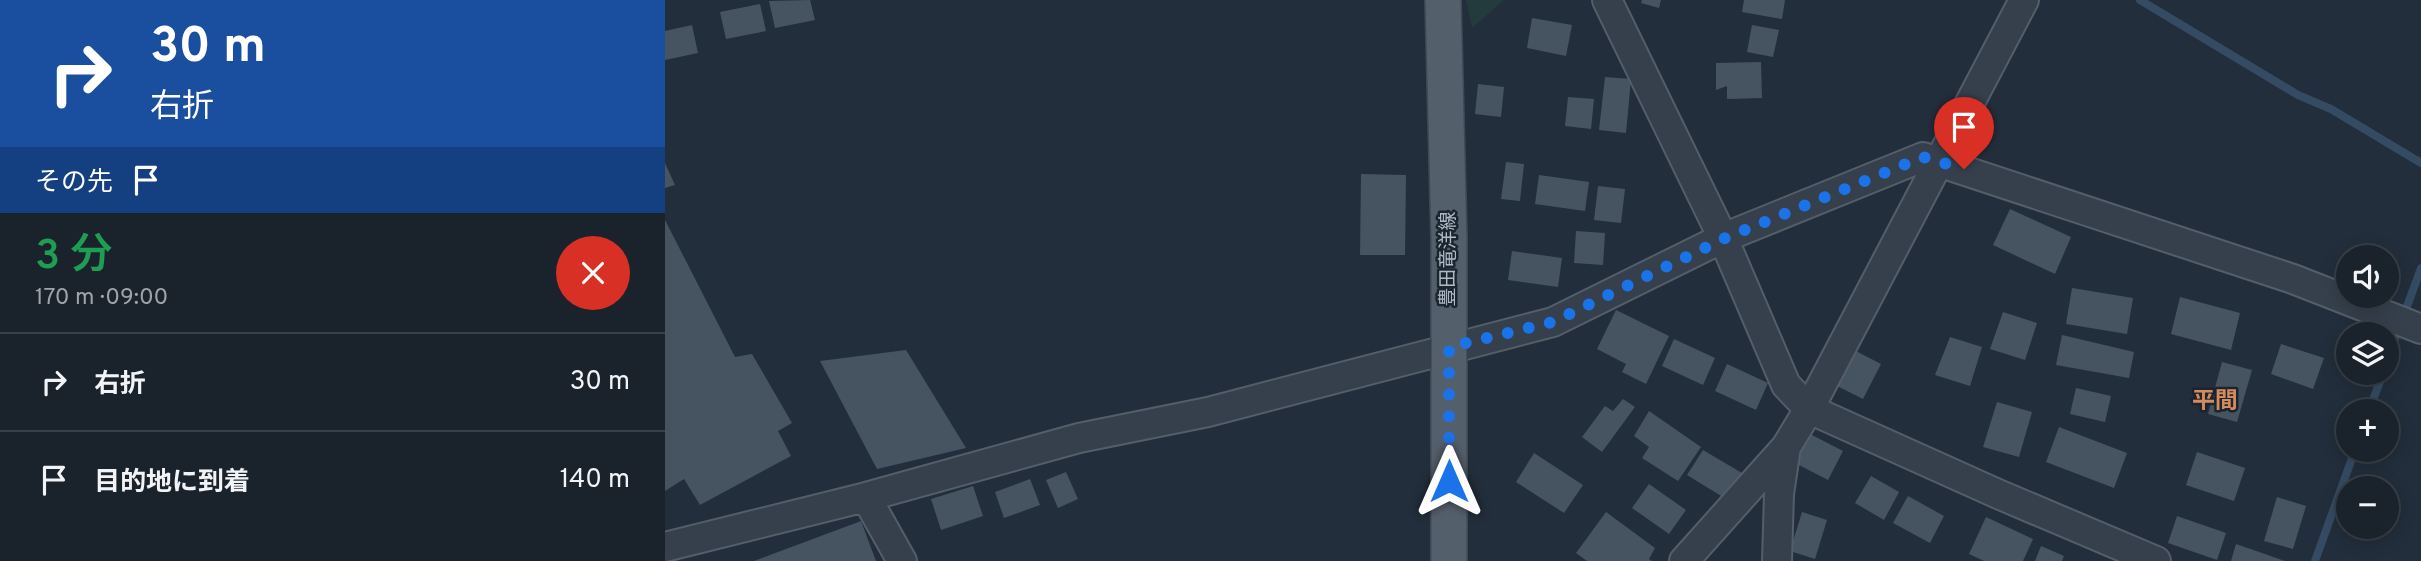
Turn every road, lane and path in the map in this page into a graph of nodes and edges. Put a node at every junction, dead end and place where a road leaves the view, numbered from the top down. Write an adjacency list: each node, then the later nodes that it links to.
1 (1443, 0): 7 (main road, 豊田竜洋線)
2 (1607, 0): 5 (street)
3 (2024, 0): 4 (street)
4 (1939, 161): 5 (street); 6 (street); 8 (street)
5 (1723, 239): 7 (street); 8 (street)
6 (2421, 329)
7 (1449, 347): 10 (street); 14 (main road, 豊田竜洋線)
8 (1809, 409): 9 (street); 12 (street)
9 (1786, 447): 15 (street); 16 (street)
10 (866, 497): 11 (street); 13 (street)
11 (665, 547)
12 (2139, 558)
13 (902, 561)
14 (1449, 561)
15 (1684, 561)
16 (1777, 561)

